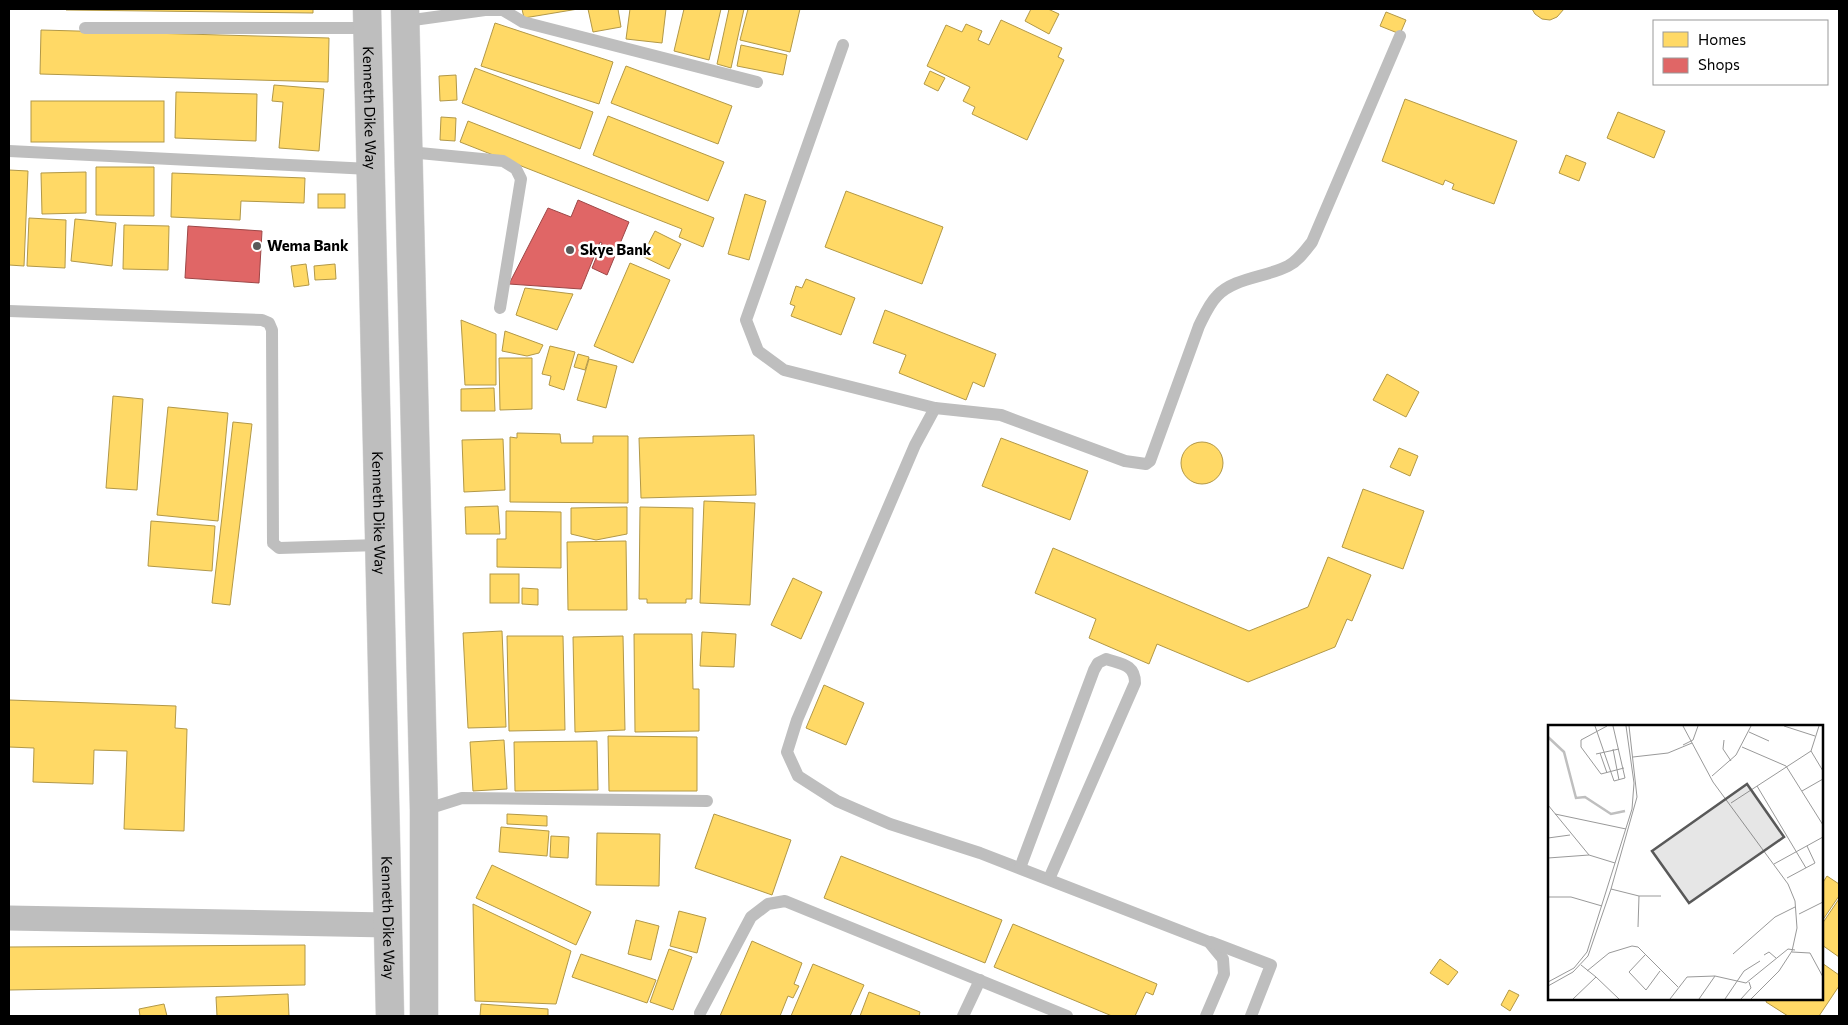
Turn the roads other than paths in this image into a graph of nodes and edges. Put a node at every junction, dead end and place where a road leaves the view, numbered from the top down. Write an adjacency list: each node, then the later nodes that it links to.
1 (406, 15): 6 (lane); 8 (highway)
2 (367, 18): 3 (lane); 9 (highway, Kenneth Dike Way)
3 (85, 28)
4 (1400, 36): 12 (lane)
5 (843, 45): 12 (lane)
6 (757, 82)
7 (9, 151): 9 (lane)
8 (409, 152): 10 (lane); 15 (highway)
9 (370, 169): 13 (highway, Kenneth Dike Way)
10 (500, 308)
11 (9, 311): 13 (lane)
12 (935, 408): 16 (lane)
13 (379, 545): 19 (highway, Kenneth Dike Way)
14 (706, 801): 15 (lane)
15 (424, 810): 24 (highway)
16 (1020, 868): 17 (lane); 17 (lane)
17 (1049, 879): 20 (lane)
18 (9, 918): 19 (street)
19 (388, 925): 23 (highway, Kenneth Dike Way)
20 (1209, 942): 27 (lane); 28 (lane)
21 (980, 980): 22 (lane); 25 (lane); 26 (lane)
22 (700, 1013)
23 (390, 1016)
24 (424, 1016)
25 (963, 1016)
26 (1067, 1016)
27 (1206, 1016)
28 (1251, 1016)

